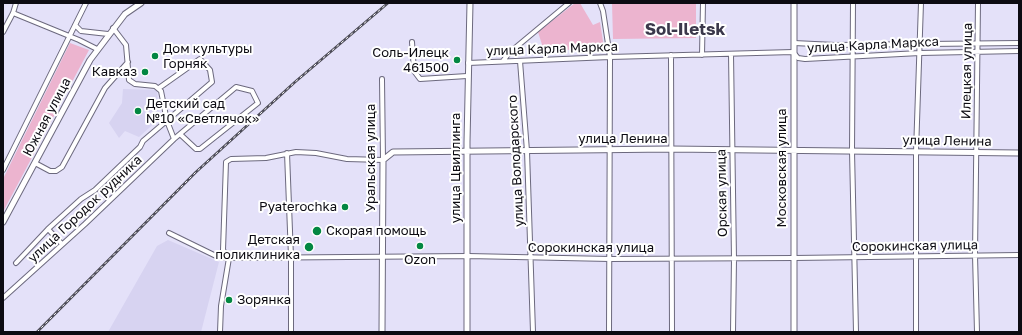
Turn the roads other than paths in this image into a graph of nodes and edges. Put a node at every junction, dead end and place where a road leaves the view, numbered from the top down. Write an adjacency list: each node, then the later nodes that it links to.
1 (16, 3): 12 (street)
2 (86, 3): 13 (street, Южная улица)
3 (141, 3): 14 (street, Южная улица)
4 (470, 3): 39 (street, улица Цвиллинга)
5 (569, 3): 37 (street)
6 (600, 3): 34 (street)
7 (703, 3): 33 (street)
8 (794, 3): 21 (street, Московская улица)
9 (853, 3): 25 (street)
10 (921, 3): 23 (street)
11 (978, 3): 24 (street, Илецкая улица)
12 (13, 14): 15 (street); 18 (street)
13 (75, 25): 16 (street); 18 (street, Южная улица)
14 (113, 28): 17 (street, Южная улица); 38 (street)
15 (3, 32)
16 (83, 32): 17 (street); 19 (street)
17 (108, 34): 26 (street, Южная улица)
18 (69, 36): 19 (street); 59 (street, Южная улица)
19 (79, 40): 26 (street)
20 (412, 42): 40 (street)
21 (794, 43): 25 (street, улица Карла Маркса); 29 (street, Московская улица)
22 (1019, 43): 24 (street, улица Карла Маркса)
23 (920, 44): 24 (street, улица Карла Маркса); 25 (street, улица Карла Маркса); 30 (street)
24 (978, 44): 27 (street, Илецкая улица)
25 (852, 45): 35 (street)
26 (97, 49): 58 (street, Южная улица)
27 (978, 51): 28 (street, улица Карла Маркса); 30 (street, улица Карла Маркса); 55 (street, Илецкая улица)
28 (1019, 51)
29 (793, 52): 31 (street, улица Карла Маркса); 35 (street, улица Карла Маркса); 49 (street, Московская улица)
30 (920, 53): 35 (street, улица Карла Маркса); 53 (street)
31 (731, 54): 33 (street, улица Карла Маркса); 48 (street, Орская улица)
32 (671, 55): 33 (street, улица Карла Маркса); 34 (street, улица Карла Маркса); 47 (street)
33 (702, 55)
34 (610, 57): 36 (street, улица Карла Маркса); 46 (street)
35 (852, 57): 51 (street)
36 (520, 60): 37 (street, улица Карла Маркса); 50 (street, улица Володарского)
37 (503, 61): 39 (street, улица Карла Маркса)
38 (128, 62): 42 (street); 58 (street)
39 (468, 63): 40 (street, улица Цвиллинга)
40 (467, 76): 52 (street, улица Цвиллинга)
41 (382, 79): 57 (street, Уральская улица)
42 (159, 88): 43 (street); 43 (street)
43 (167, 121): 45 (street); 61 (street)
44 (181, 135): 44 (street, улица Городок рудника); 45 (street, улица Городок рудника)
45 (174, 139): 63 (street, улица Городок рудника)
46 (610, 150): 47 (street, улица Ленина); 50 (street, улица Ленина); 75 (street)
47 (671, 150): 48 (street, улица Ленина); 72 (street)
48 (731, 150): 49 (street, улица Ленина); 76 (street, Орская улица)
49 (793, 150): 51 (street, улица Ленина); 73 (street, Московская улица)
50 (527, 151): 52 (street, улица Ленина); 71 (street, улица Володарского)
51 (852, 151): 53 (street, улица Ленина); 74 (street)
52 (467, 152): 57 (street, улица Ленина); 66 (street, улица Цвиллинга)
53 (916, 152): 55 (street, улица Ленина); 69 (street)
54 (287, 153): 57 (street, улица Ленина); 67 (street); 70 (street, улица Ленина)
55 (976, 153): 56 (street, улица Ленина); 64 (street, Илецкая улица)
56 (1019, 153)
57 (383, 160): 68 (street, Уральская улица)
58 (35, 163): 60 (street, Южная улица)
59 (3, 170)
60 (3, 222)
61 (48, 229): 63 (street); 77 (street)
62 (169, 233): 70 (street, Сорокинская улица)
63 (62, 244): 78 (street, улица Городок рудника)
64 (976, 255): 65 (street, Сорокинская улица); 69 (street, Сорокинская улица); 90 (street, Илецкая улица)
65 (1019, 255)
66 (468, 256): 68 (street, Сорокинская улица); 71 (street, Сорокинская улица); 82 (street, улица Цвиллинга)
67 (291, 257): 68 (street, Сорокинская улица); 70 (street, Сорокинская улица); 80 (street)
68 (382, 257): 81 (street, Уральская улица)
69 (916, 257): 74 (street, Сорокинская улица); 89 (street)
70 (229, 258): 79 (street)
71 (530, 258): 75 (street, Сорокинская улица); 83 (street, улица Володарского)
72 (672, 258): 75 (street, Сорокинская улица); 76 (street, Сорокинская улица); 85 (street)
73 (794, 258): 74 (street, Сорокинская улица); 76 (street, Сорокинская улица); 87 (street, Московская улица)
74 (856, 258): 88 (street)
75 (610, 259): 84 (street)
76 (734, 259): 86 (street, Орская улица)
77 (16, 263)
78 (3, 298)
79 (220, 332)
80 (291, 332)
81 (382, 332)
82 (467, 332)
83 (533, 332)
84 (609, 332)
85 (672, 332)
86 (733, 332)
87 (794, 332)
88 (856, 332)
89 (916, 332)
90 (977, 332)

